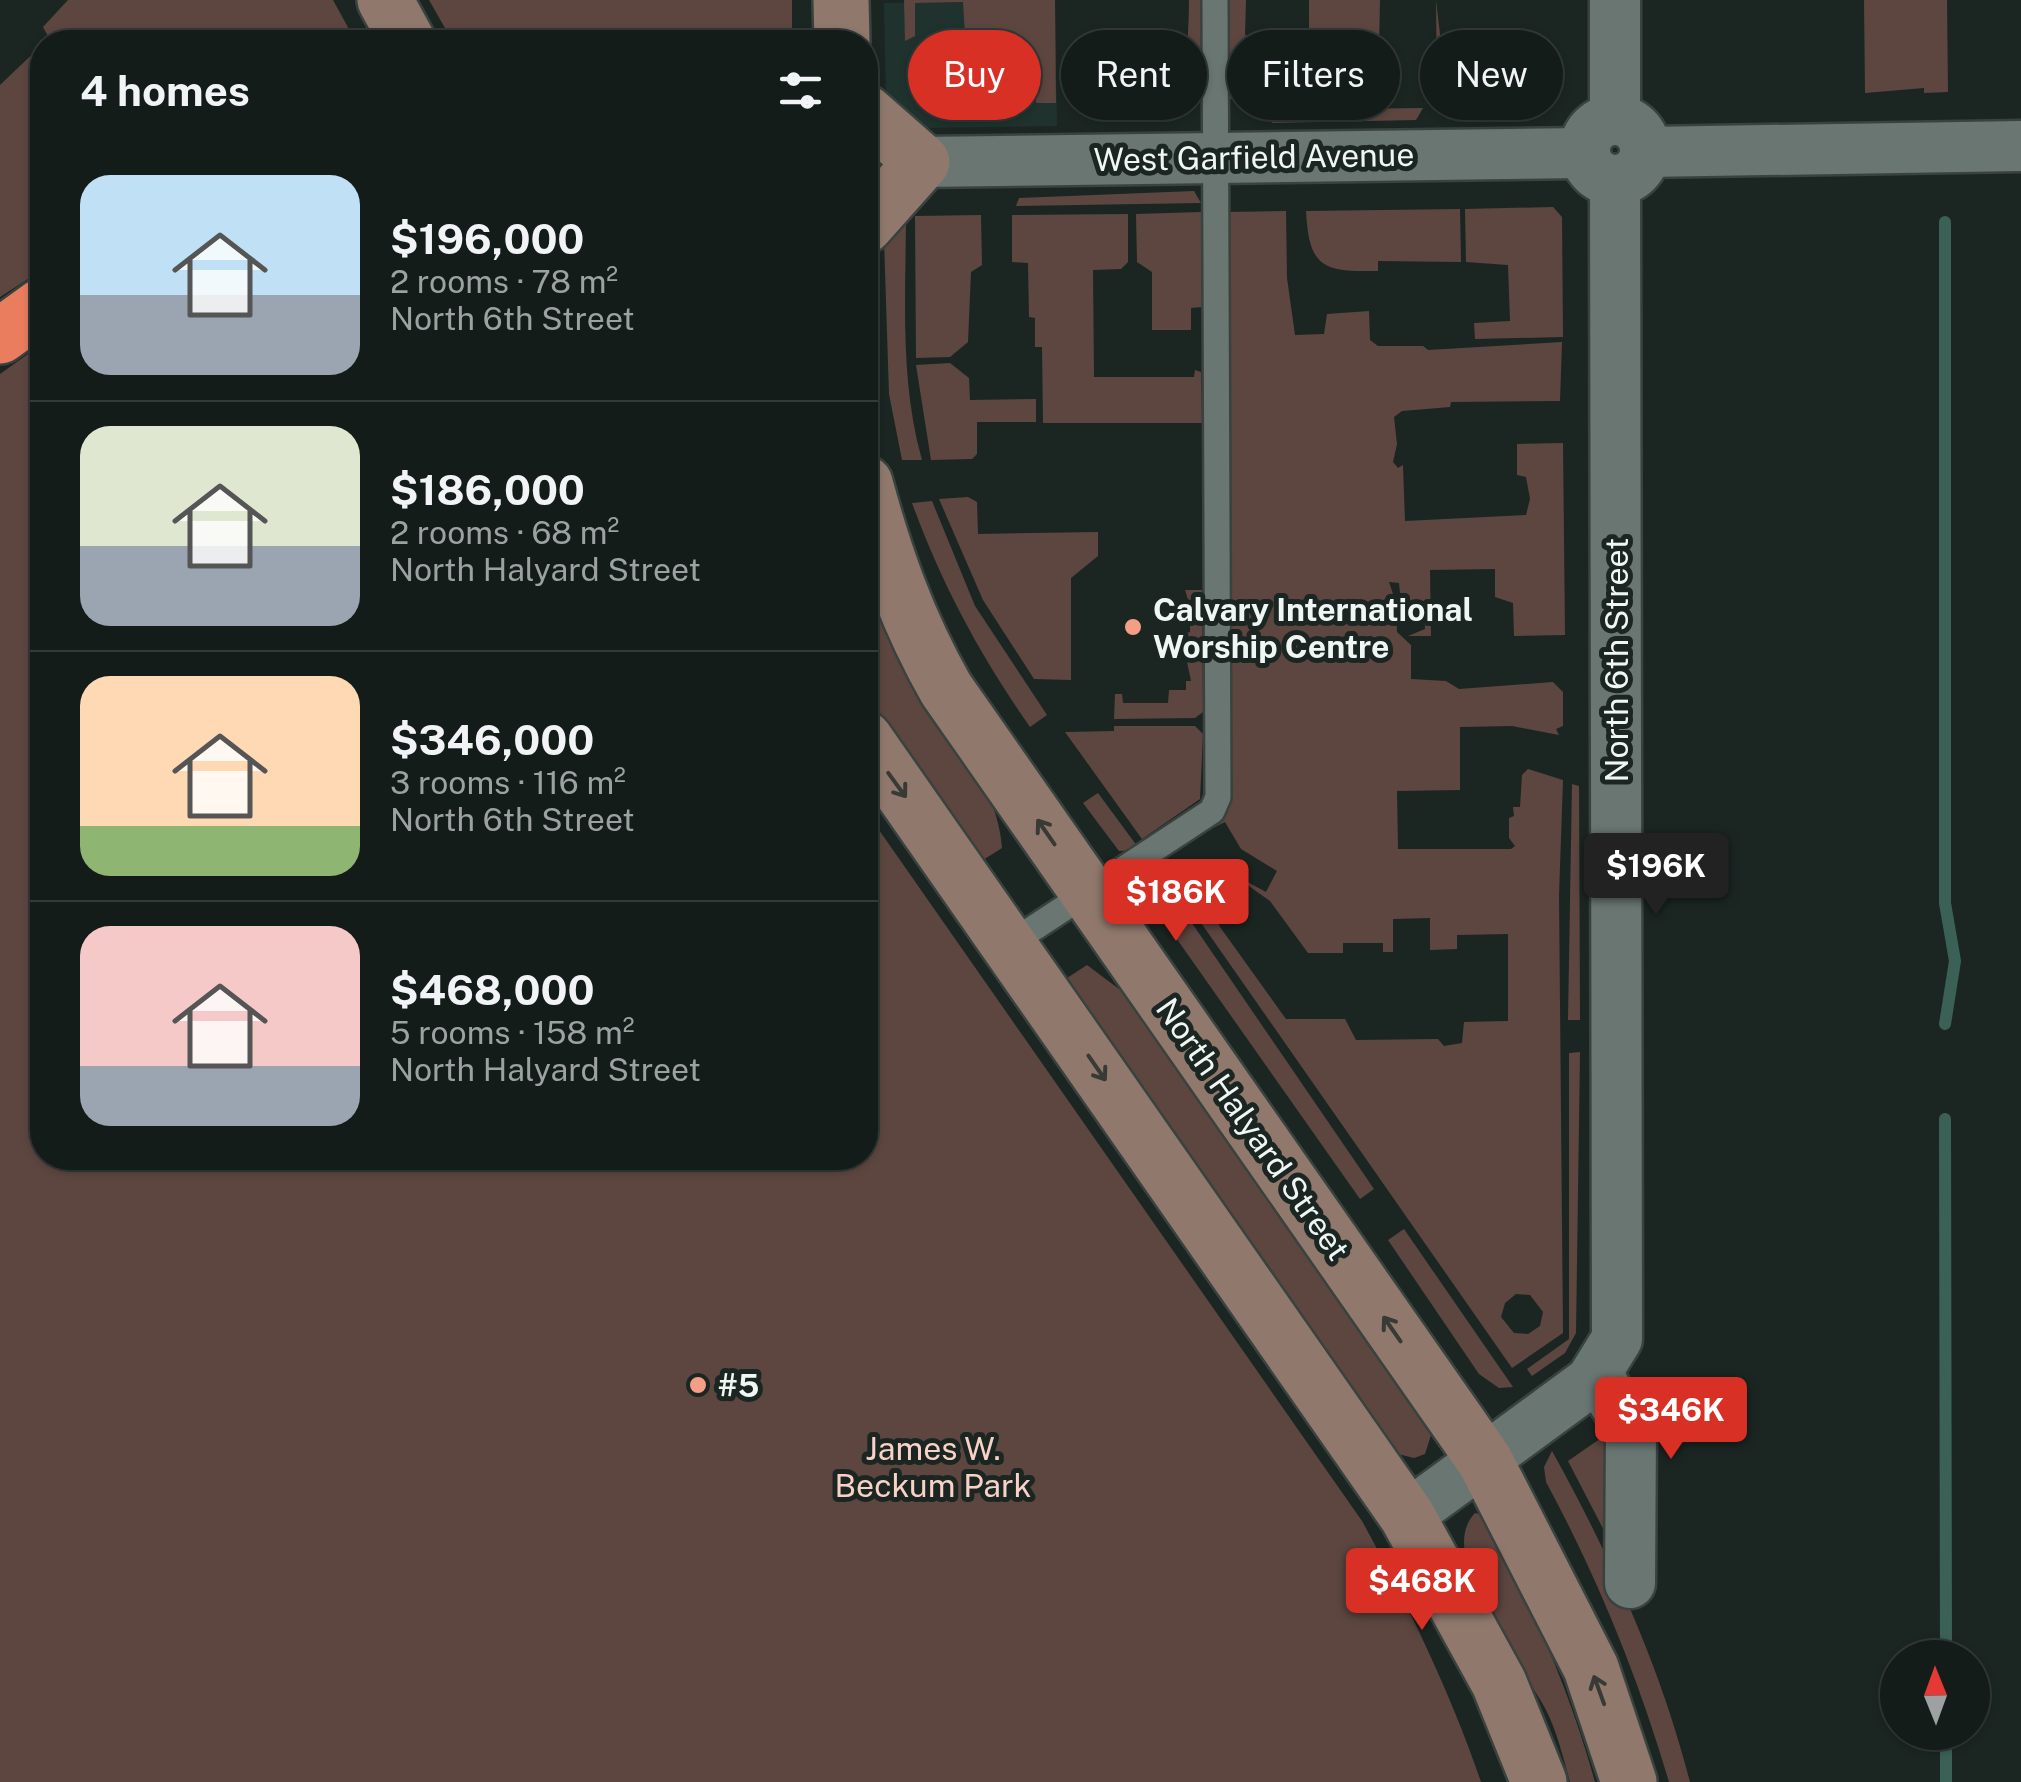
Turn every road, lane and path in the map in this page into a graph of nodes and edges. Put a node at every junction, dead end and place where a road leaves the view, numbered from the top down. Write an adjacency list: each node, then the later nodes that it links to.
1 (385, 0): 5 (main road)
2 (841, 0): 6 (main road)
3 (1215, 0): 10 (lane)
4 (1615, 0): 9 (street, North 6th Street)
5 (401, 30)
6 (842, 30)
7 (878, 123): 11 (main road)
8 (2021, 146): 9 (street, West Garfield Avenue)
9 (1615, 151): 10 (street, West Garfield Avenue); 19 (street, North 6th Street)
10 (1216, 157): 11 (street, West Garfield Avenue); 17 (lane)
11 (922, 162): 12 (main road)
12 (878, 211)
13 (30, 315): 14 (highway)
14 (0, 336)
15 (878, 530): 17 (main road, North Halyard Street, one-way to 15)
16 (878, 757): 18 (main road, one-way to 18)
17 (1089, 894): 18 (lane); 20 (main road, North Halyard Street, one-way to 17)
18 (1011, 943): 21 (main road, one-way to 21)
19 (1597, 1374): 20 (street, North 6th Street); 22 (street)
20 (1484, 1461): 21 (street, North 6th Street); 24 (main road, North Halyard Street, one-way to 20)
21 (1407, 1516): 23 (main road)
22 (1630, 1583)
23 (1538, 1782)
24 (1630, 1782)

